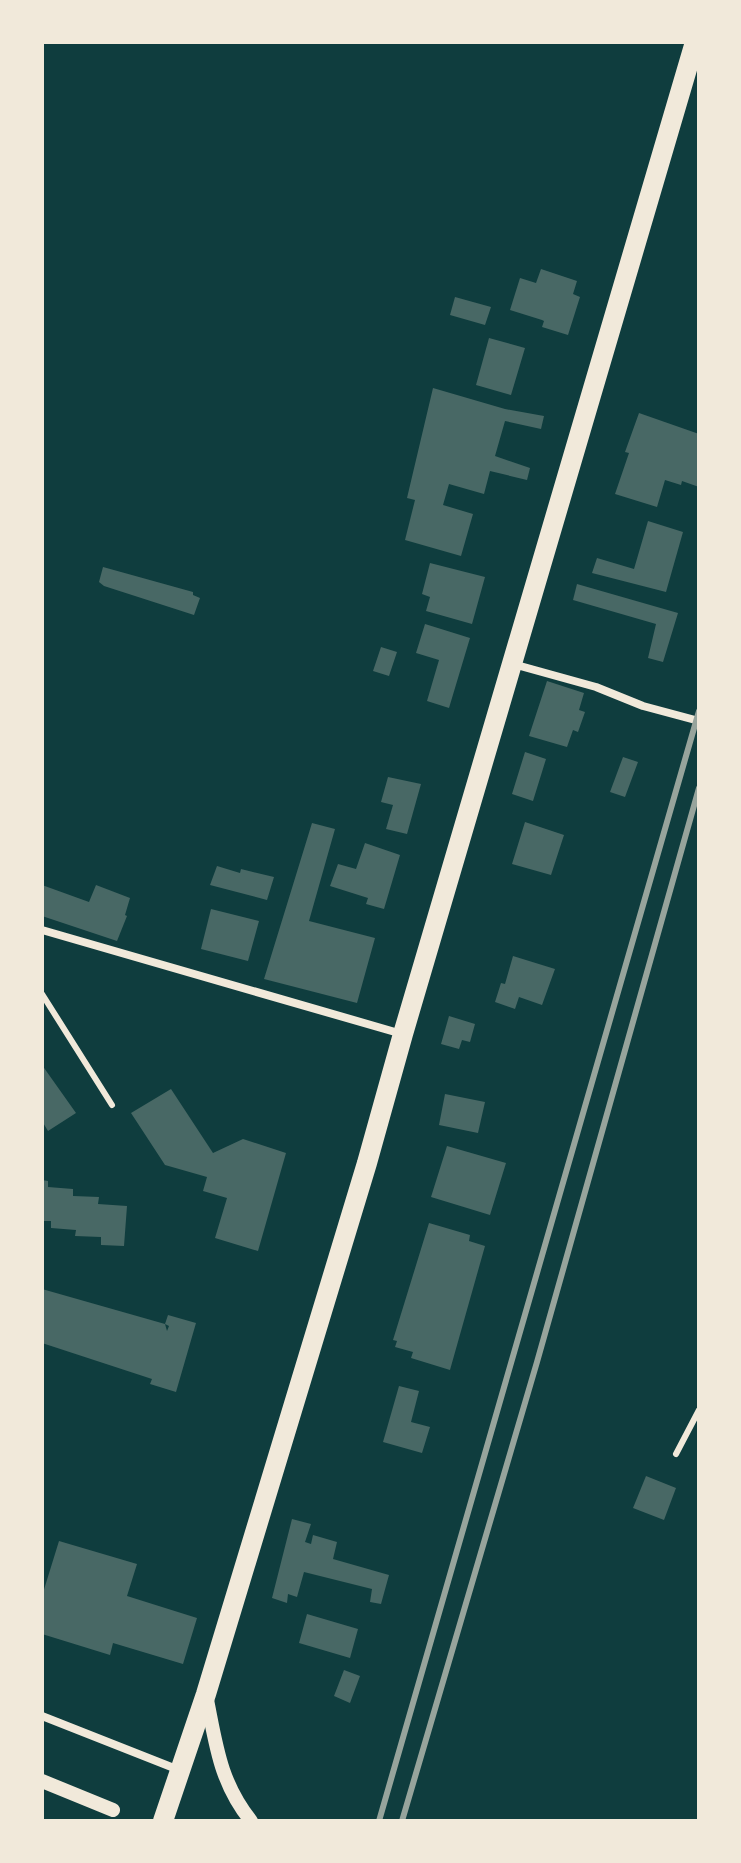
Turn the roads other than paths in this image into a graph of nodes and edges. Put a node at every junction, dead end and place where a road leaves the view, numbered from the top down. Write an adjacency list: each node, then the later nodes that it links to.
1 (695, 42): 2 (main road)
2 (512, 664): 3 (street); 6 (main road)
3 (699, 721)
4 (42, 930): 6 (street)
5 (42, 994): 7 (lane)
6 (403, 1034): 10 (main road)
7 (112, 1105)
8 (699, 1410): 9 (lane)
9 (676, 1454)
10 (206, 1694): 12 (main road); 16 (street)
11 (42, 1716): 12 (street)
12 (179, 1770): 15 (main road)
13 (42, 1781): 14 (street)
14 (113, 1810)
15 (163, 1821)
16 (251, 1821)

